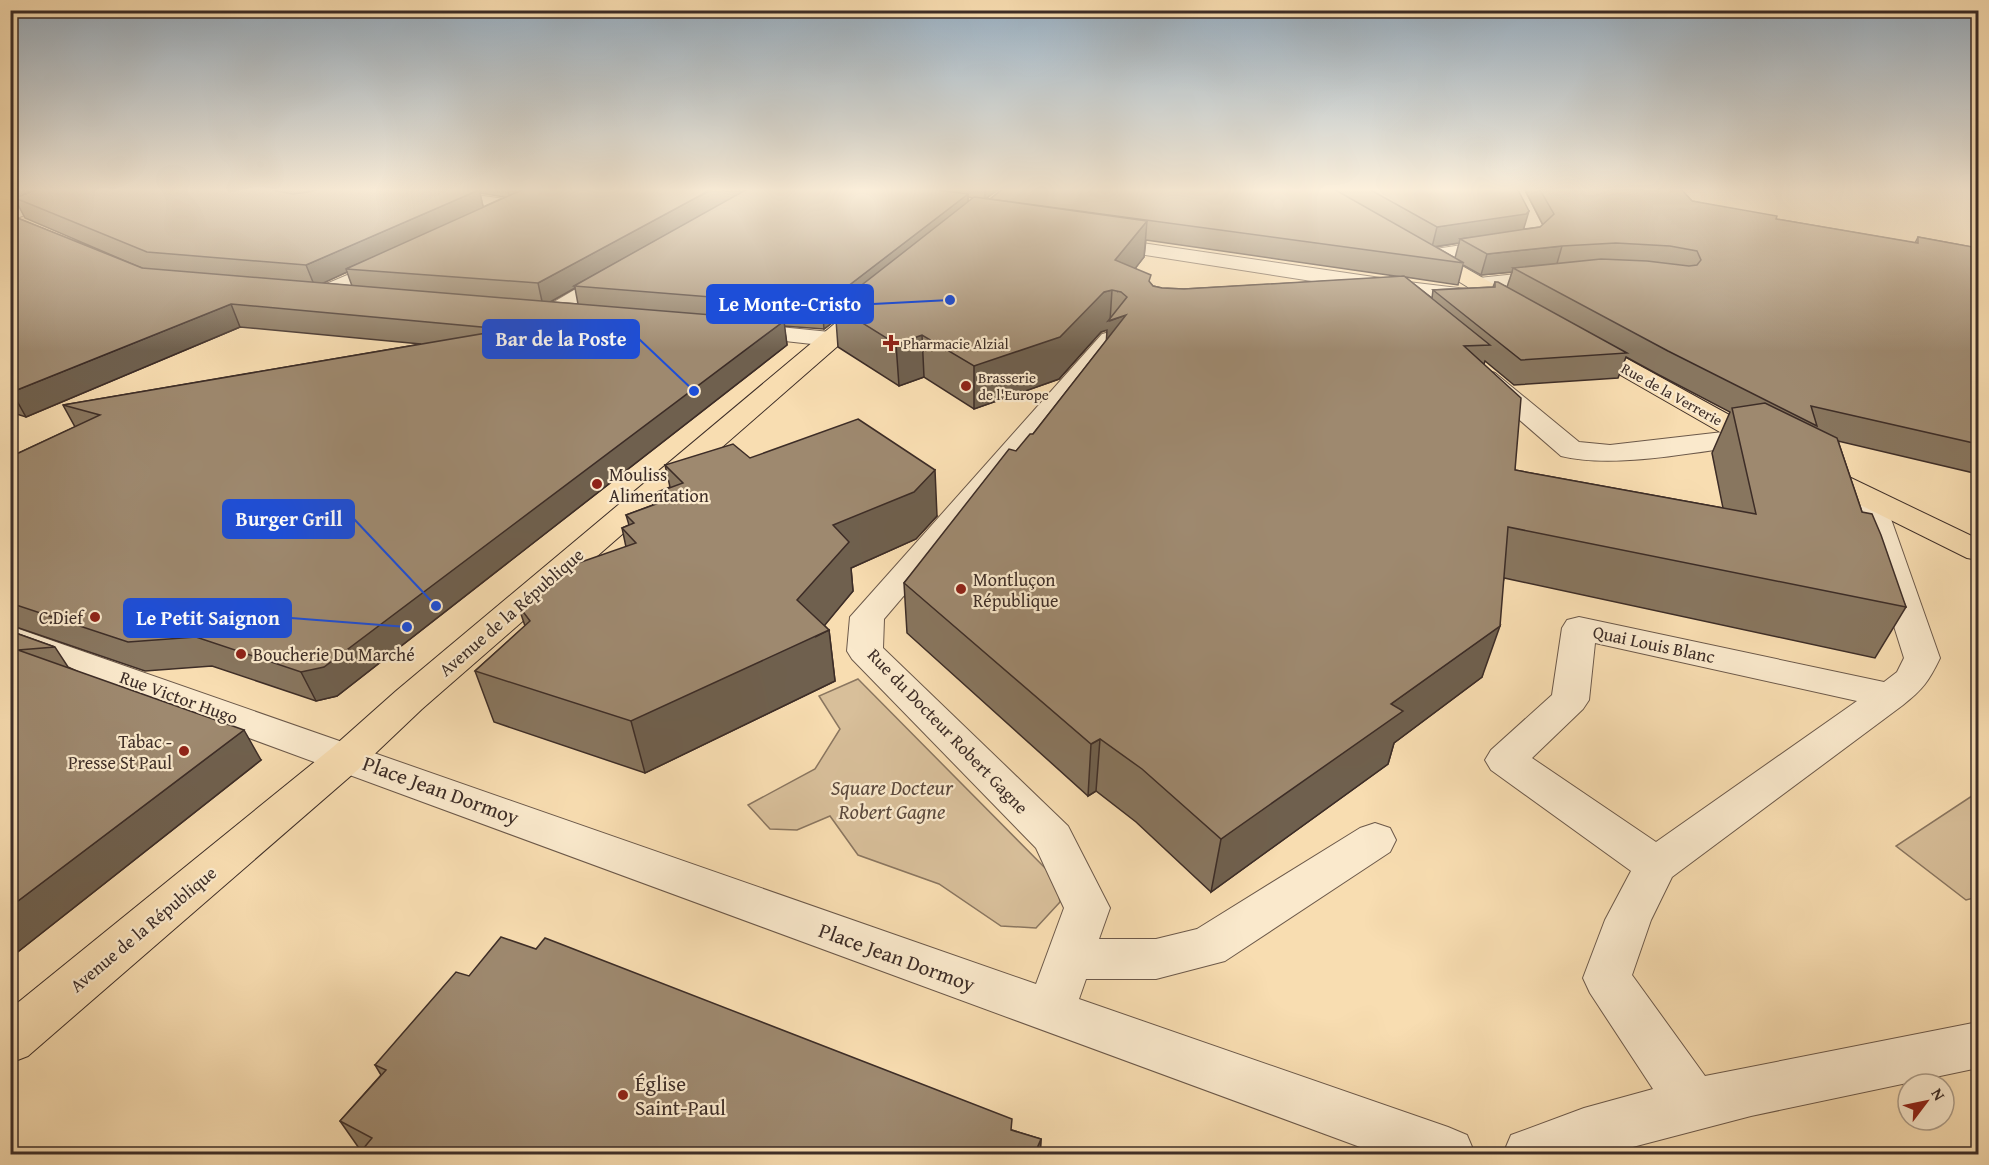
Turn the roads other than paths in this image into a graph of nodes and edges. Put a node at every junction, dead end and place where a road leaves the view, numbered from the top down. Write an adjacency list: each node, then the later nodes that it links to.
1 (1094, 242): 8 (street)
2 (1406, 242): 5 (main road, Rue de la Verrerie)
3 (1518, 242): 5 (street)
4 (414, 251): 11 (street)
5 (1429, 256): 8 (main road, Rue de la Verrerie)
6 (633, 266): 14 (street)
7 (1571, 274): 8 (street)
8 (1487, 290): 20 (main road, Rue de la Verrerie)
9 (888, 292): 17 (main road, Avenue de la République)
10 (298, 293): 11 (street)
11 (320, 295): 12 (street)
12 (365, 299)
13 (527, 312): 14 (street)
14 (550, 314): 15 (street)
15 (584, 316)
16 (722, 329): 17 (street)
17 (830, 339): 25 (main road, Avenue de la République)
18 (1110, 339): 28 (street, Rue du Docteur Robert Gagne)
19 (1463, 359): 20 (street, Rue de la Verrerie)
20 (1749, 438): 21 (main road, Rue de la Verrerie)
21 (1869, 499): 22 (main road, Rue de la Verrerie); 24 (street)
22 (1978, 551)
23 (10, 637): 25 (street, Rue Victor Hugo)
24 (1890, 696): 27 (street); 27 (street, Quai Louis Blanc)
25 (347, 757): 29 (street, Place Jean Dormoy); 30 (main road, Avenue de la République)
26 (1375, 840): 28 (street)
27 (1656, 865): 32 (street)
28 (1068, 959): 29 (street, Rue du Docteur Robert Gagne)
29 (1050, 1012): 33 (street, Place Jean Dormoy)
30 (10, 1041)
31 (1978, 1045): 32 (street)
32 (1693, 1104): 34 (street)
33 (1448, 1155)
34 (1530, 1155)

